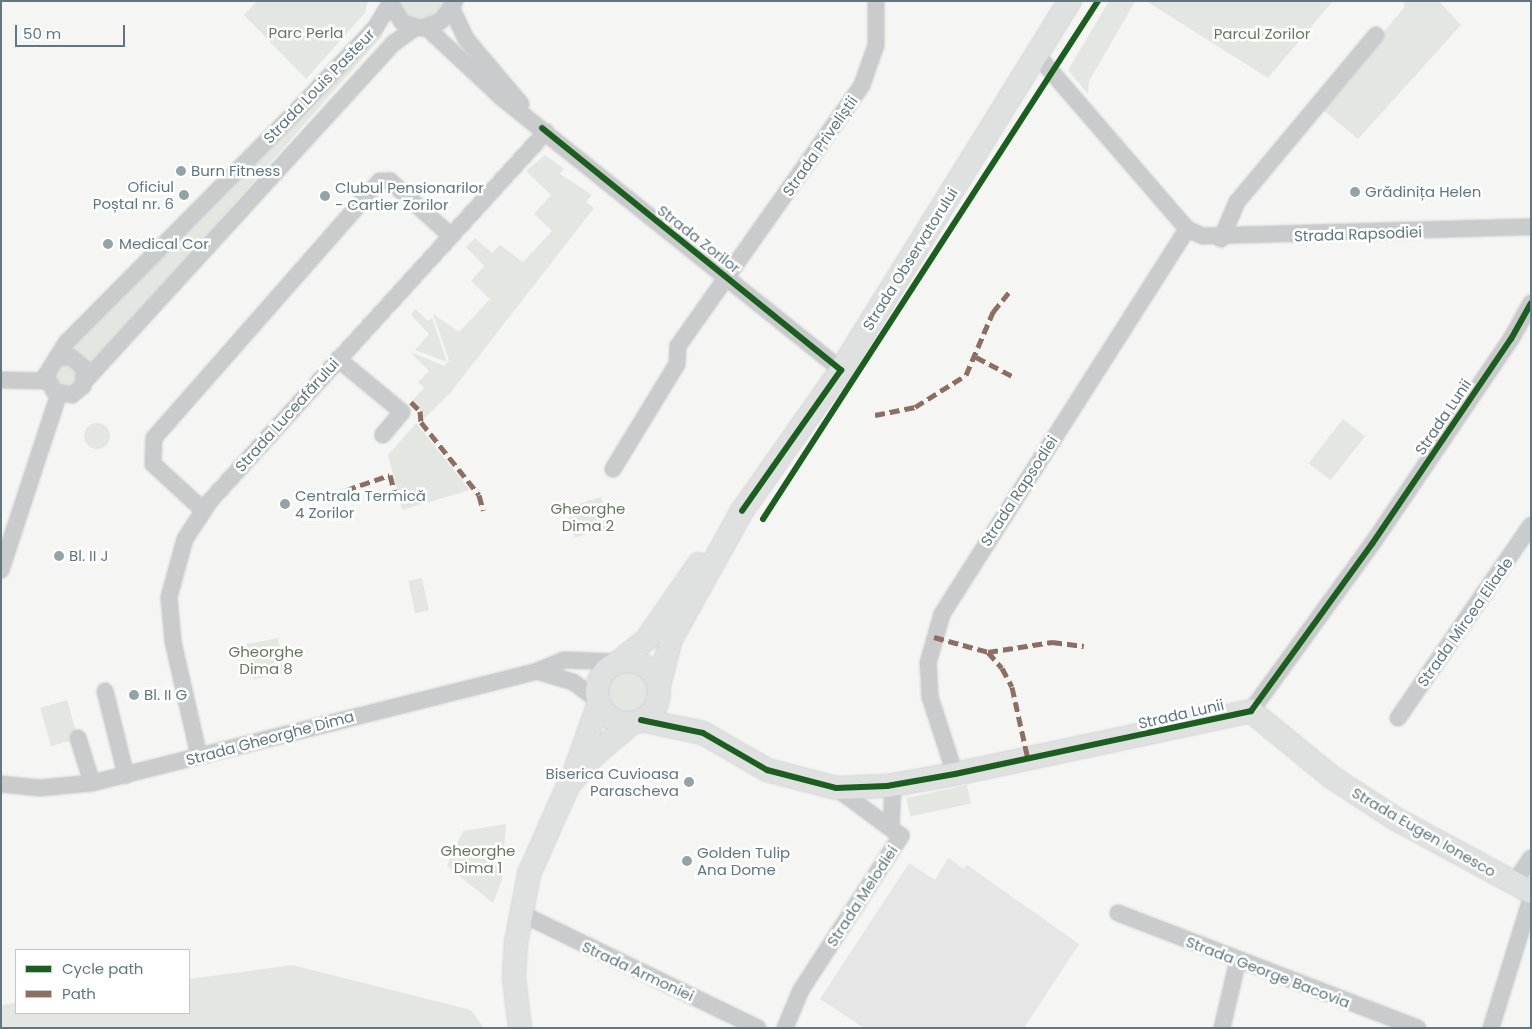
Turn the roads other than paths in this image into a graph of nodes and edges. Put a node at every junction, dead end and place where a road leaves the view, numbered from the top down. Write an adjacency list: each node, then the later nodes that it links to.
1 (876, 1): 13 (street, Strada Priveliștii)
2 (1070, 1): 7 (main road, Strada Observatorului)
3 (390, 3): 5 (street, Strada Zorilor); 15 (street, Strada Louis Pasteur)
4 (453, 5): 5 (street, Strada Zorilor); 8 (street, Strada Zorilor)
5 (421, 27): 8 (street, Strada Zorilor); 20 (street, Strada Louis Pasteur)
6 (1376, 35): 12 (street)
7 (1037, 55): 10 (street); 17 (main road, Strada Observatorului)
8 (544, 130): 11 (street, Strada Luceafărului); 13 (street, Strada Zorilor)
9 (1531, 227): 12 (street, Strada Rapsodiei)
10 (1187, 229): 12 (street, Strada Rapsodiei); 39 (street, Strada Rapsodiei)
11 (451, 236): 16 (street, Strada Luceafărului); 24 (street)
12 (1221, 239)
13 (727, 277): 17 (street, Strada Zorilor); 23 (street, Strada Priveliștii)
14 (1531, 303): 33 (street, Strada Lunii)
15 (57, 358): 19 (street, Strada Louis Pasteur); 20 (street)
16 (338, 359): 22 (street); 24 (street, Strada Luceafărului)
17 (841, 370): 25 (main road, Strada Observatorului)
18 (1, 380): 19 (street)
19 (47, 381): 21 (street)
20 (85, 381): 21 (street, Strada Louis Pasteur)
21 (59, 394): 27 (street)
22 (383, 435)
23 (614, 469)
24 (203, 510): 38 (street, Strada Luceafărului)
25 (742, 511): 28 (main road, Strada Observatorului); 30 (main road, Strada Observatorului)
26 (1531, 525): 34 (street, Strada Mircea Eliade)
27 (1, 570)
28 (619, 662): 29 (street, Strada Gheorghe Dima); 30 (main road); 32 (main road)
29 (537, 671): 32 (street); 38 (street, Strada Gheorghe Dima)
30 (659, 686): 35 (main road); 36 (main road, Strada Lunii)
31 (105, 691): 40 (street)
32 (598, 702): 35 (main road); 44 (main road)
33 (1251, 711): 39 (main road, Strada Lunii); 48 (main road, Strada Eugen Ionesco)
34 (1398, 718)
35 (636, 722): 36 (main road, Strada Lunii); 44 (main road)
36 (703, 733): 45 (main road, Strada Lunii)
37 (78, 738): 41 (street)
38 (199, 756): 40 (street, Strada Gheorghe Dima)
39 (954, 774): 43 (main road, Strada Lunii)
40 (126, 775): 41 (street, Strada Gheorghe Dima)
41 (92, 783): 42 (street, Strada Gheorghe Dima)
42 (1, 784)
43 (893, 785): 45 (main road, Strada Lunii); 46 (street)
44 (568, 786): 50 (main road)
45 (836, 788): 46 (street, Strada Melodiei)
46 (892, 828): 55 (street, Strada Melodiei)
47 (1531, 858): 48 (street)
48 (1522, 887)
49 (1531, 899): 58 (street)
50 (520, 913): 53 (main road); 54 (street, Strada Armoniei)
51 (1118, 913): 52 (street, Strada George Bacovia)
52 (1238, 960): 56 (street); 57 (street, Strada George Bacovia)
53 (520, 1028)
54 (758, 1028)
55 (785, 1028)
56 (1222, 1028)
57 (1418, 1028)
58 (1490, 1028)

